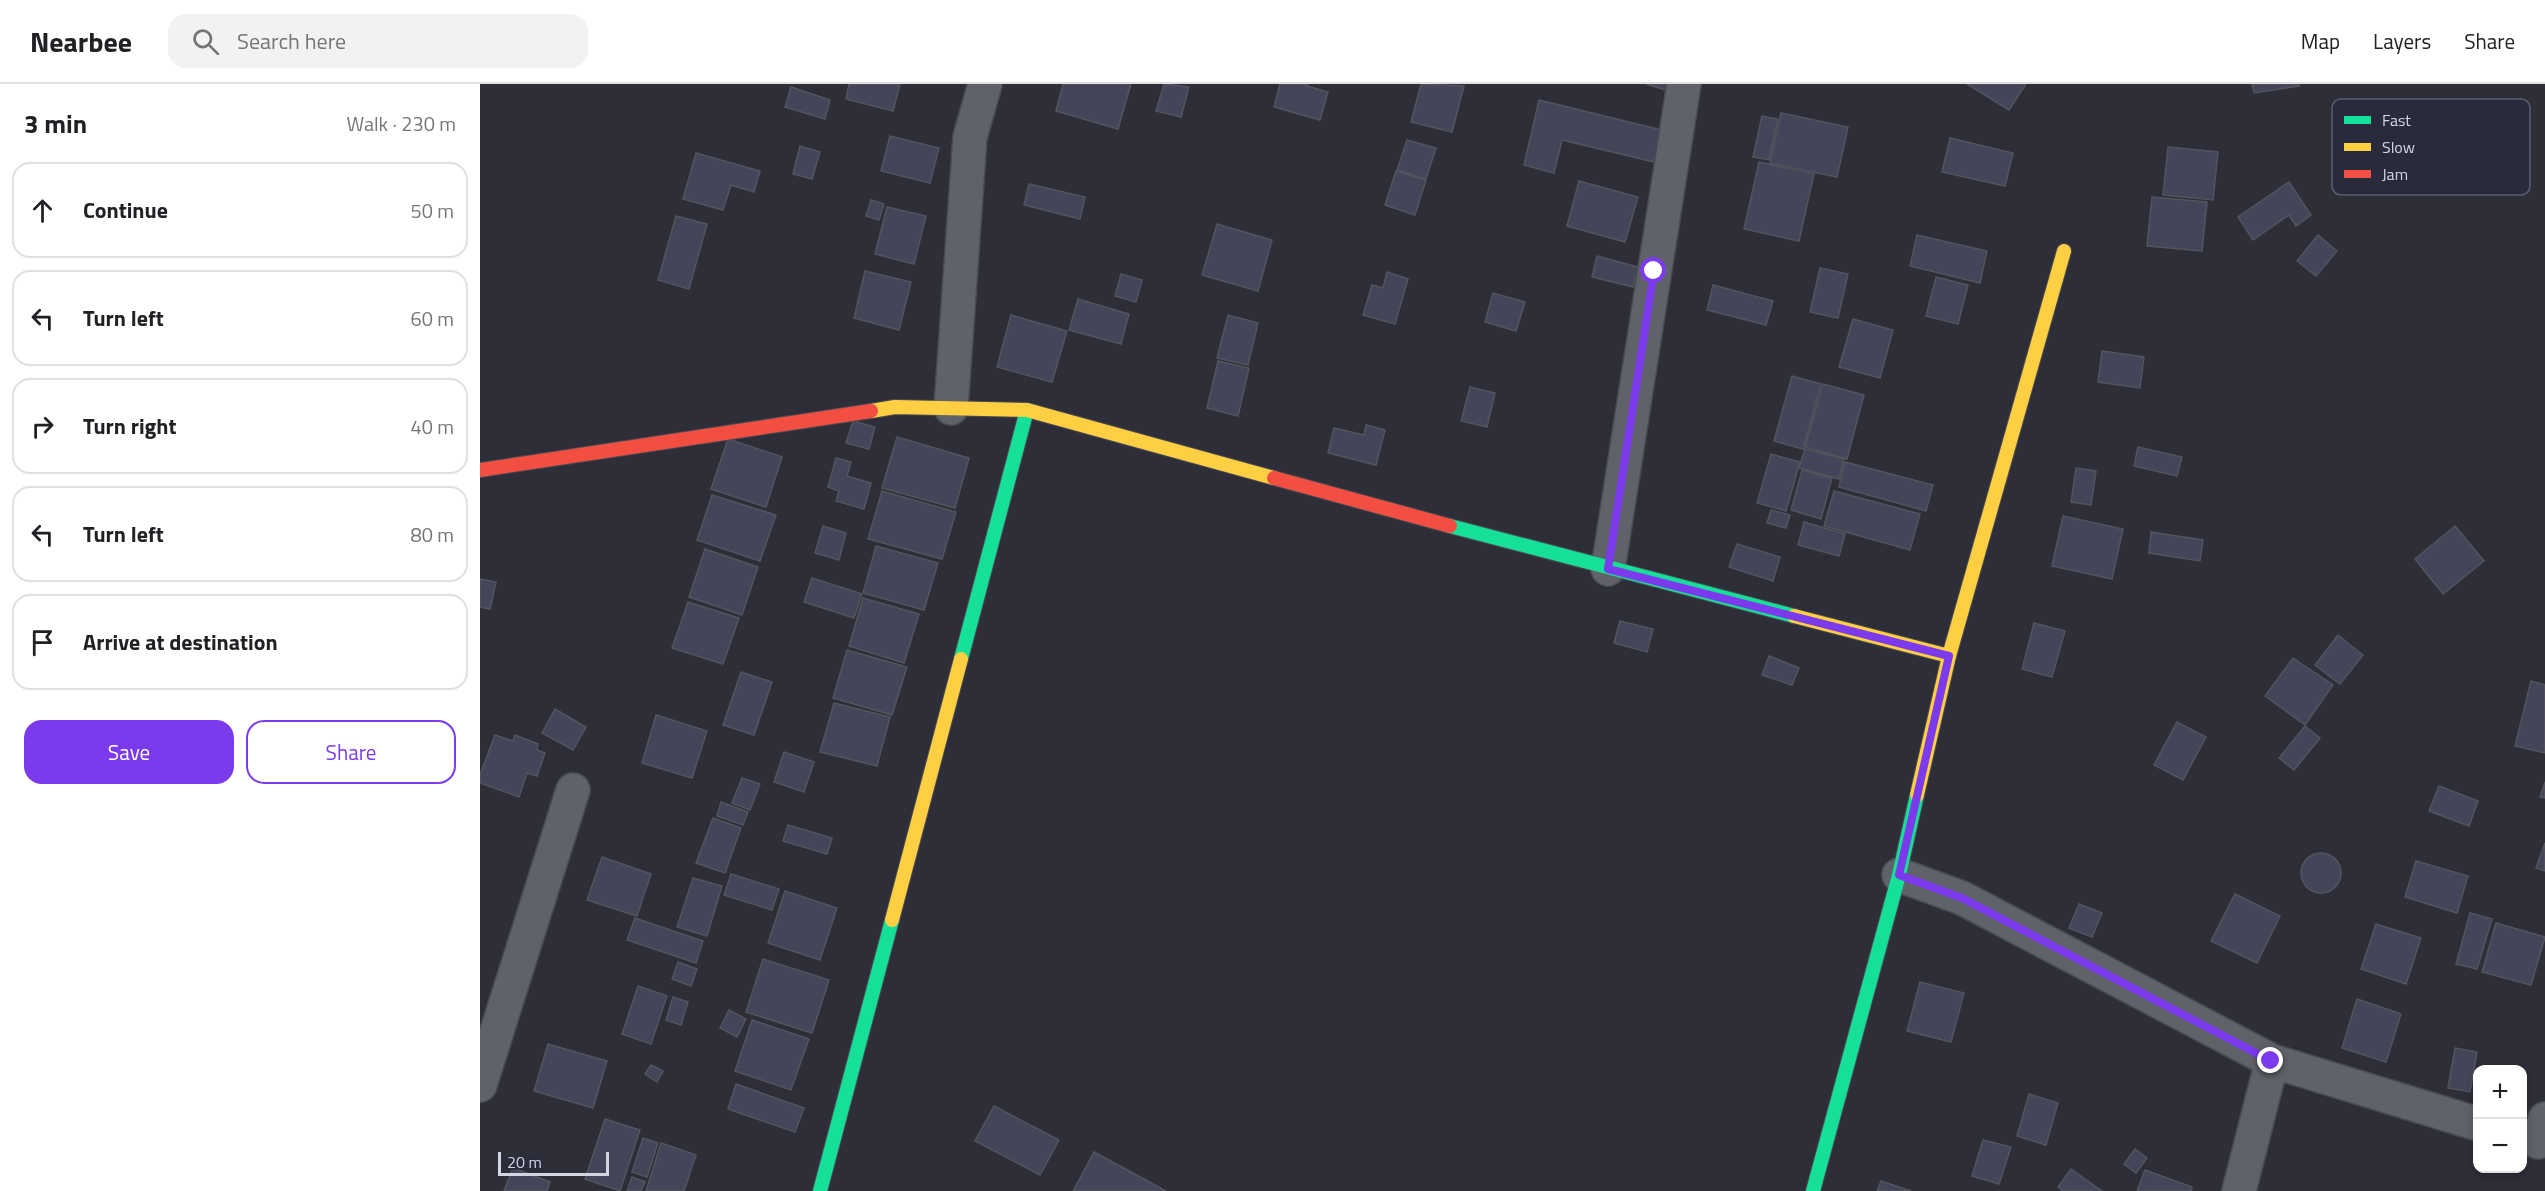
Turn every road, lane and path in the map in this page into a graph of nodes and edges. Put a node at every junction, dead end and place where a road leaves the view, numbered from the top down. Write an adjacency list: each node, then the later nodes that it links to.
1 (985, 84): 4 (street)
2 (1684, 84): 7 (street)
3 (2064, 251): 8 (street)
4 (951, 408): 5 (street); 6 (street)
5 (1027, 410): 7 (street); 14 (street)
6 (480, 471)
7 (1608, 569): 8 (street)
8 (1949, 656): 10 (street)
9 (573, 790): 12 (street)
10 (1899, 875): 11 (street); 15 (street)
11 (2271, 1061): 13 (street); 16 (street)
12 (480, 1084)
13 (2473, 1122)
14 (820, 1191)
15 (1814, 1191)
16 (2239, 1191)

